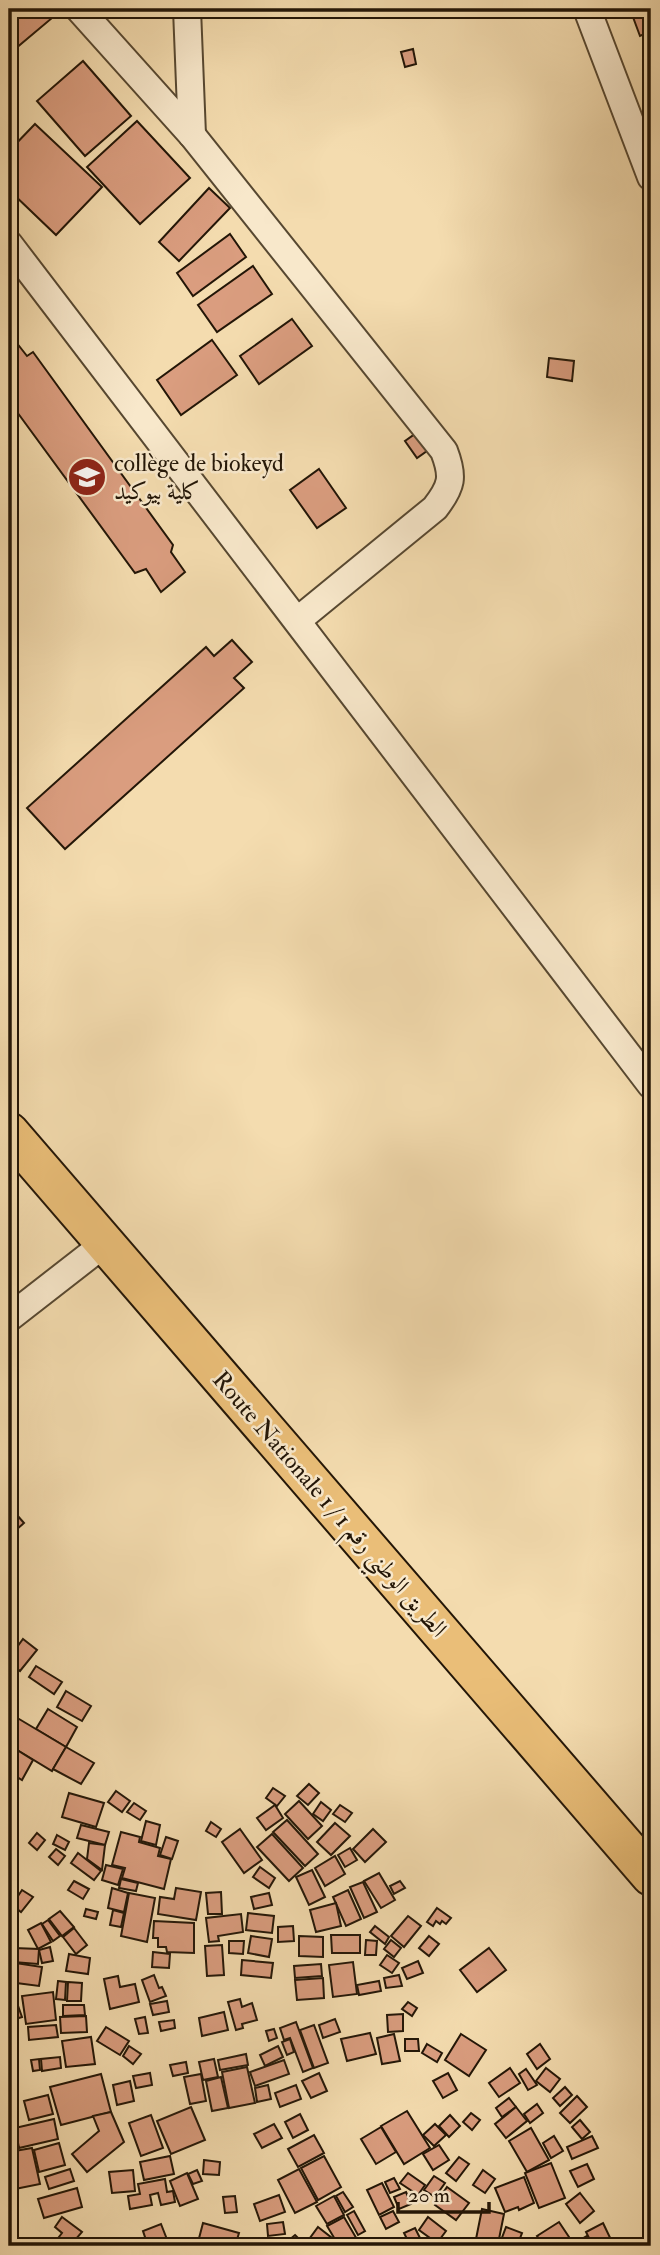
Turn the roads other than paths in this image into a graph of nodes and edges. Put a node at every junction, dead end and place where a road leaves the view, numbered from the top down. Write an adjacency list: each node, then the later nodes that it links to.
1 (79, 9): 4 (street)
2 (187, 9): 4 (street)
3 (587, 9): 5 (street)
4 (192, 135): 7 (street)
5 (651, 177)
6 (9, 244): 7 (street)
7 (298, 620): 8 (street)
8 (651, 1085)
9 (9, 1132): 10 (main road, Route Nationale 1 / الطريق الوطني رقم 1)
10 (104, 1244): 11 (street); 12 (main road, Route Nationale 1 / الطريق الوطني رقم 1)
11 (9, 1318)
12 (651, 1876)

